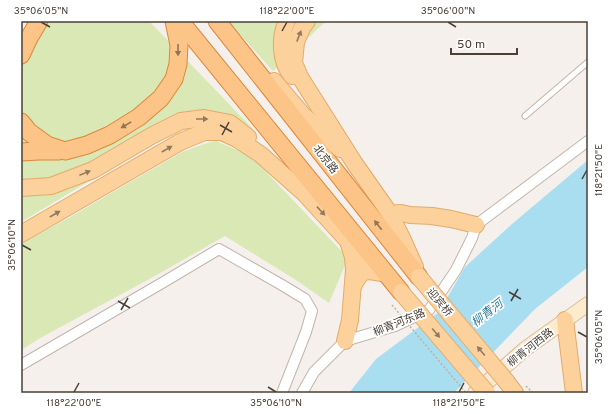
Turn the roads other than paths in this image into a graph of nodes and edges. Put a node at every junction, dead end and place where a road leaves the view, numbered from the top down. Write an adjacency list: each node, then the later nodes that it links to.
1 (34, 21): 8 (main road)
2 (39, 21): 9 (highway)
3 (174, 21): 15 (highway, one-way to 15)
4 (218, 21): 18 (main road); 28 (highway, 北京路, one-way to 4)
5 (287, 21): 12 (main road)
6 (307, 21): 12 (main road, one-way to 6)
7 (184, 26): 20 (main road); 30 (highway)
8 (21, 38)
9 (21, 54)
10 (588, 62): 11 (lane)
11 (525, 116)
12 (328, 121): 18 (main road)
13 (21, 122): 15 (highway)
14 (588, 142): 23 (street)
15 (65, 151): 16 (highway)
16 (21, 152)
17 (260, 154): 19 (main road, one-way to 17); 20 (main road); 24 (main road, one-way to 17)
18 (355, 164): 21 (main road, 迎宾桥)
19 (21, 188)
20 (304, 193): 26 (main road, 迎宾桥, one-way to 26)
21 (390, 214): 22 (main road); 25 (main road, 迎宾桥)
22 (410, 215): 23 (main road); 25 (main road)
23 (476, 225): 33 (street, 柳青河东路)
24 (21, 234)
25 (402, 238): 28 (main road, 迎宾桥)
26 (348, 241): 27 (main road, 迎宾桥); 29 (main road)
27 (382, 273): 29 (main road); 30 (main road, 迎宾桥)
28 (419, 277): 35 (main road, 迎宾桥, one-way to 28, bridge)
29 (353, 286): 33 (main road)
30 (397, 298): 39 (main road, 迎宾桥, one-way to 39, bridge)
31 (588, 304): 32 (main road, 柳青河西路)
32 (566, 320): 38 (main road, 柳青河西路); 40 (main road)
33 (345, 341): 37 (street, 柳青河东路)
34 (21, 366): 36 (street)
35 (510, 387)
36 (282, 393)
37 (302, 393)
38 (474, 393)
39 (487, 393)
40 (574, 393)

